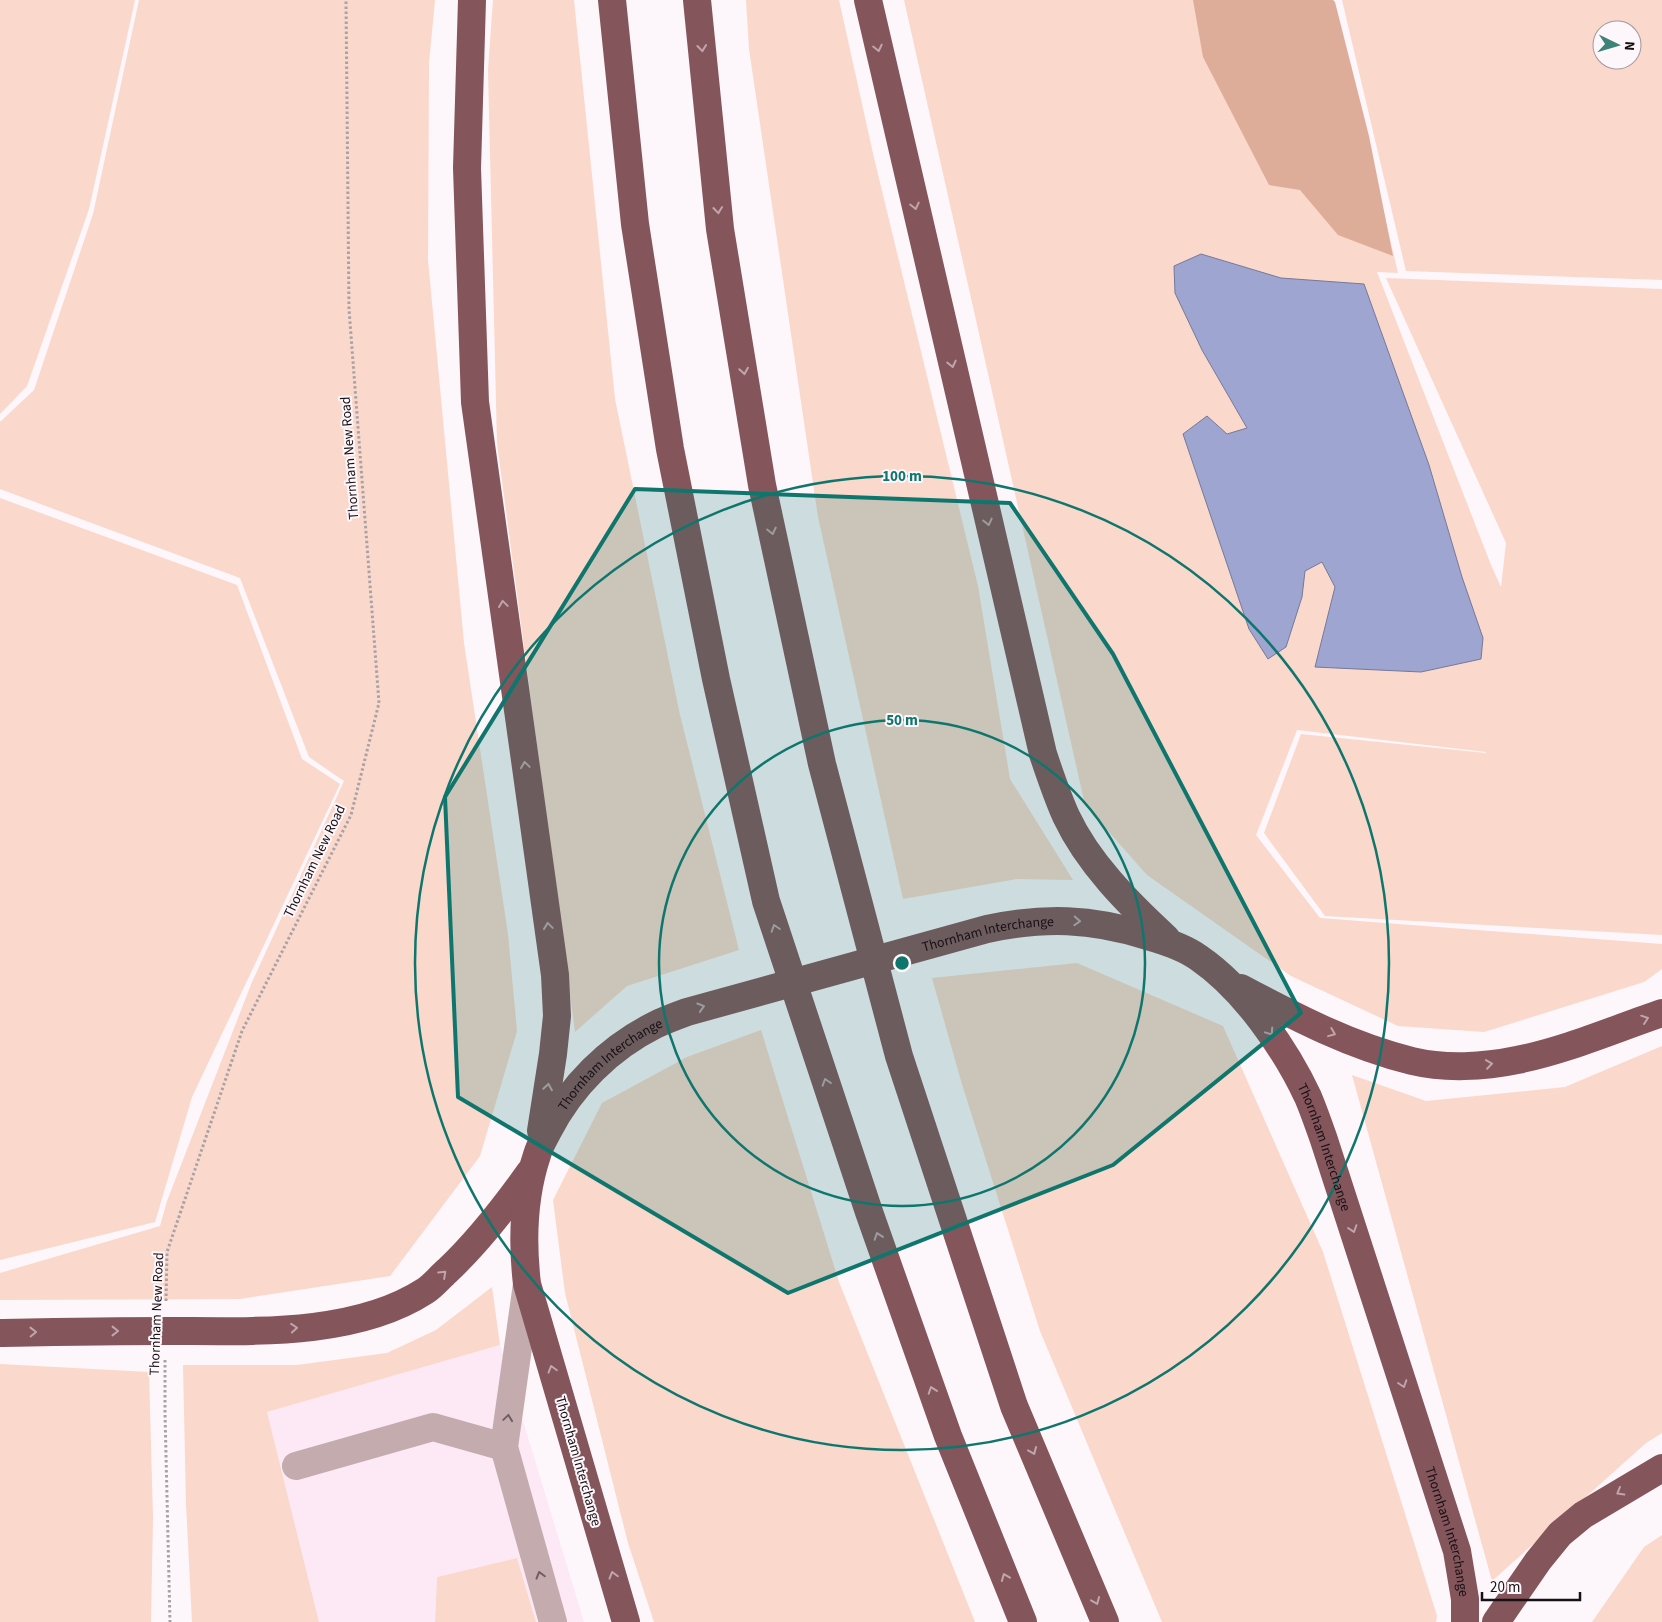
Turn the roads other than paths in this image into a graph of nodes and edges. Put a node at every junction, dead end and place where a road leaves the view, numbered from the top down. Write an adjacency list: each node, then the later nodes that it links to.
1 (472, 0): 8 (highway, one-way to 1)
2 (612, 0): 16 (highway, one-way to 2)
3 (697, 0): 17 (highway, one-way to 17)
4 (868, 0): 5 (highway, one-way to 5)
5 (1172, 943): 6 (highway, Thornham Interchange); 8 (highway, Thornham Interchange, one-way to 5)
6 (1226, 980): 7 (highway, one-way to 7); 18 (highway, Thornham Interchange, one-way to 18)
7 (1662, 1013)
8 (535, 1161): 9 (highway, Thornham Interchange); 10 (highway, one-way to 8)
9 (527, 1284): 11 (lane, one-way to 9); 15 (highway, Thornham Interchange, one-way to 9)
10 (0, 1333)
11 (504, 1447): 12 (lane); 14 (lane, one-way to 11)
12 (296, 1466)
13 (1662, 1468): 19 (highway, one-way to 19)
14 (553, 1622)
15 (626, 1622)
16 (1023, 1622)
17 (1105, 1622)
18 (1465, 1622)
19 (1496, 1622)

